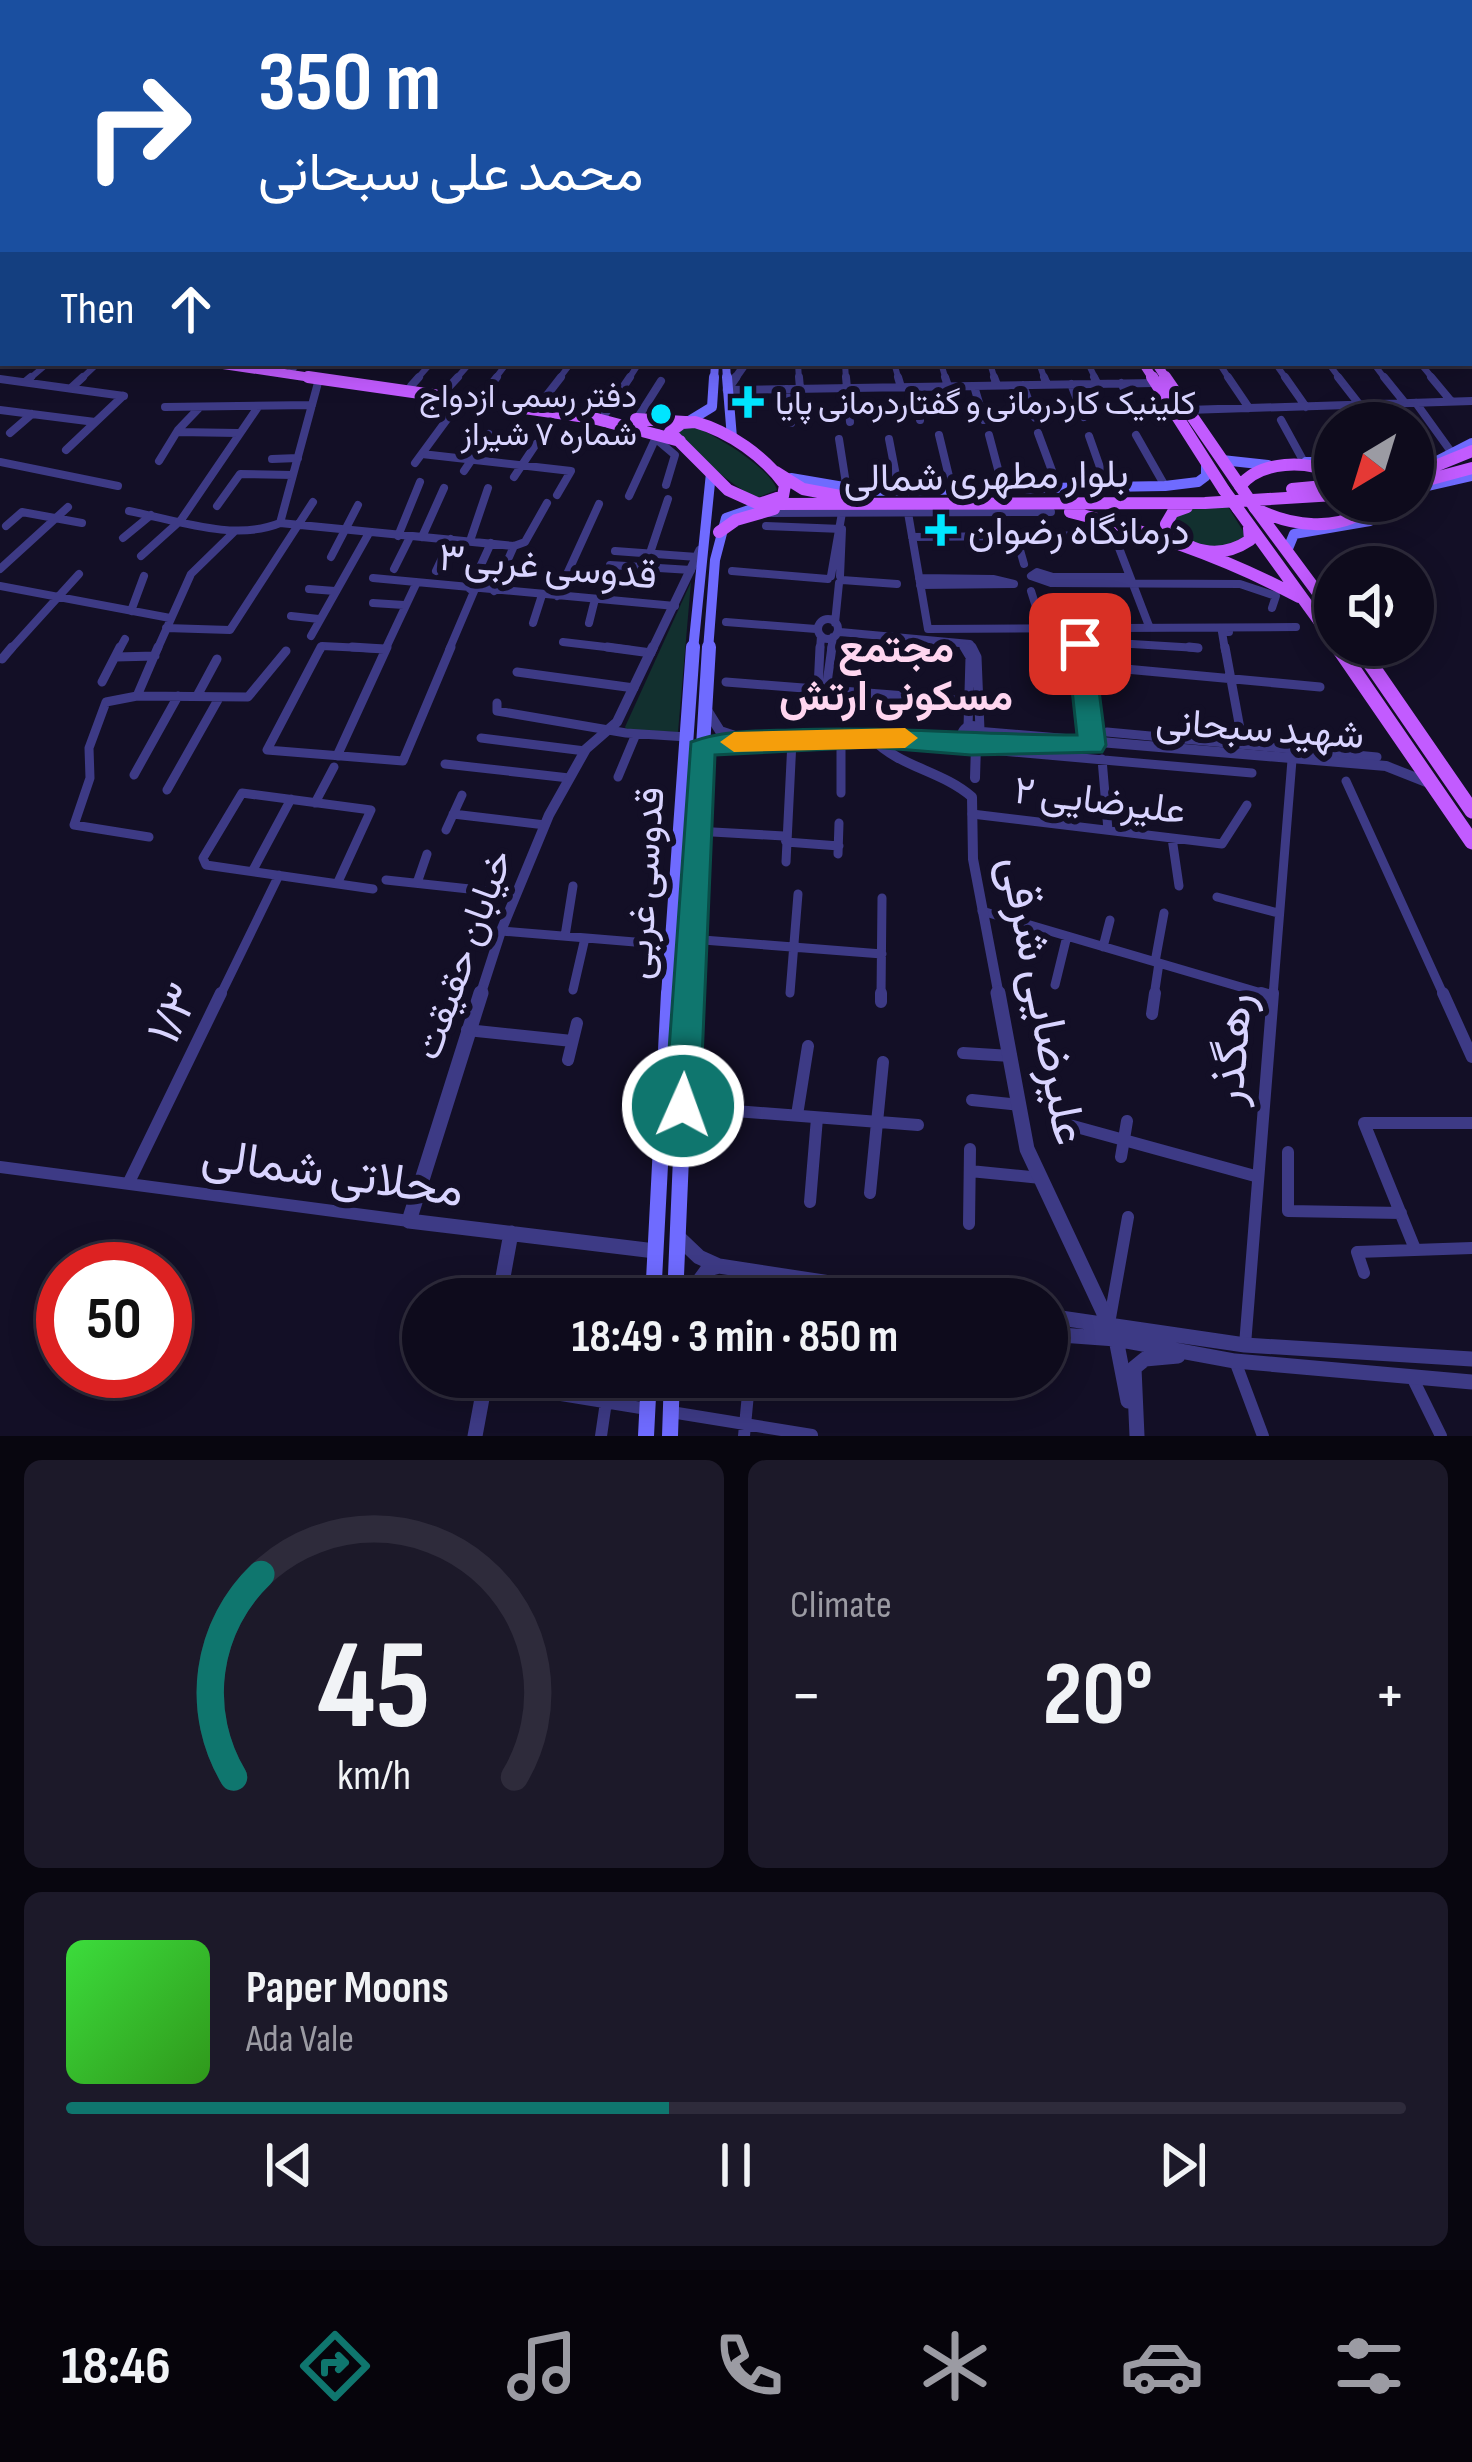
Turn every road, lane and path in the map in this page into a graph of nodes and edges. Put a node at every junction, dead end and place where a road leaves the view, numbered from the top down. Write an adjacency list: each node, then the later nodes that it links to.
1 (44, 366): 30 (street)
2 (94, 366): 43 (street)
3 (233, 366): 28 (main road)
4 (289, 366): 38 (main road)
5 (428, 366): 38 (street)
6 (467, 366): 48 (street)
7 (505, 366): 49 (street)
8 (569, 366): 57 (street)
9 (637, 366): 69 (street)
10 (715, 366): 66 (main road)
11 (726, 366): 47 (main road)
12 (744, 366): 47 (street)
13 (798, 366): 45 (street)
14 (845, 366): 46 (street)
15 (895, 366): 41 (street)
16 (942, 366): 39 (street)
17 (991, 366): 36 (street)
18 (1041, 366): 34 (street)
19 (1089, 366): 31 (street)
20 (1145, 366): 33 (main road)
21 (1158, 366): 67 (main road)
22 (1221, 366): 64 (street)
23 (1330, 366): 54 (street)
24 (1375, 366): 55 (street)
25 (1423, 366): 53 (street)
26 (1278, 367): 60 (street)
27 (0, 379): 30 (street)
28 (319, 379): 51 (main road); 58 (street)
29 (661, 381): 79 (street)
30 (25, 382): 43 (street)
31 (1097, 383): 32 (street); 35 (street)
32 (1120, 383): 33 (street); 71 (street)
33 (1154, 383): 110 (main road)
34 (1047, 384): 35 (street); 37 (street)
35 (1071, 384): 72 (street)
36 (997, 385): 37 (street); 40 (street)
37 (1023, 385): 73 (street)
38 (411, 386): 48 (main road)
39 (948, 386): 40 (street); 42 (street)
40 (974, 386): 75 (street)
41 (901, 387): 42 (street); 46 (street)
42 (915, 387): 74 (street)
43 (68, 388): 50 (street); 78 (street)
44 (786, 388): 45 (street); 47 (street); 81 (street)
45 (800, 388): 46 (street)
46 (849, 388): 80 (street)
47 (727, 390): 70 (main road)
48 (445, 391): 49 (main road)
49 (482, 396): 57 (main road)
50 (52, 399)
51 (462, 399): 79 (main road); 103 (street)
52 (1472, 400): 53 (street)
53 (1452, 401): 56 (street)
54 (1357, 402)
55 (1404, 402)
56 (1434, 402)
57 (540, 404): 69 (main road)
58 (312, 405): 63 (street); 101 (street)
59 (165, 406): 62 (street)
60 (1306, 406): 61 (street); 64 (street)
61 (1314, 406)
62 (200, 407): 63 (street); 83 (street)
63 (258, 407): 84 (street)
64 (1249, 408): 67 (street)
65 (0, 410): 68 (street)
66 (711, 410): 70 (main road); 77 (main road)
67 (1187, 410): 104 (main road)
68 (32, 414): 78 (street); 86 (street)
69 (605, 414): 79 (main road)
70 (728, 414): 93 (main road)
71 (1137, 415)
72 (1084, 417)
73 (1035, 418)
74 (920, 420)
75 (984, 420)
76 (1281, 420): 107 (street)
77 (687, 421): 79 (main road, بلوار مطهری شمالی); 93 (main road, بلوار مطهری شمالی); 96 (main road)
78 (94, 422): 99 (street)
79 (640, 422): 91 (main road)
80 (850, 422)
81 (791, 423)
82 (1434, 429): 100 (street)
83 (177, 433): 84 (street); 105 (street)
84 (238, 433): 156 (street)
85 (1038, 433): 130 (street)
86 (10, 434)
87 (489, 434): 103 (street)
88 (939, 434): 132 (street)
89 (989, 435): 129 (street)
90 (1136, 435): 125 (street)
91 (657, 436): 96 (main road); 122 (street); 136 (street)
92 (1089, 436): 131 (street)
93 (732, 438): 114 (main road, بلوار مطهری شمالی)
94 (839, 439): 133 (street)
95 (889, 439): 134 (street)
96 (680, 441): 116 (main road)
97 (536, 444): 111 (street)
98 (1471, 446): 100 (main road); 115 (main road)
99 (66, 450)
100 (1452, 453): 109 (main road)
101 (298, 458): 102 (street); 117 (street)
102 (272, 459)
103 (472, 460): 111 (street); 113 (street)
104 (1222, 460): 107 (main road); 126 (main road)
105 (159, 461)
106 (0, 462): 124 (street)
107 (1304, 462): 108 (main road)
108 (1314, 462)
109 (1434, 462)
110 (1206, 464): 125 (main road); 162 (main road, bridge)
111 (522, 466): 119 (street); 135 (street)
112 (1314, 466): 126 (main road)
113 (464, 472)
114 (776, 472): 133 (main road); 139 (main road, بلوار مطهری شمالی); 148 (main road)
115 (1434, 472)
116 (711, 473): 148 (main road); 154 (main road, قدوسی غربی)
117 (293, 475): 145 (street); 161 (street)
118 (1471, 475): 120 (main road)
119 (514, 477)
120 (1434, 480)
121 (420, 482): 171 (street)
122 (666, 485)
123 (1314, 485): 139 (main road, بلوار مطهری شمالی)
124 (118, 486)
125 (1165, 486): 131 (main road)
126 (1240, 486): 149 (main road, bridge)
127 (444, 488): 174 (street)
128 (488, 488): 178 (street)
129 (1003, 488): 130 (main road); 132 (main road)
130 (1058, 488): 131 (main road)
131 (1107, 488)
132 (952, 489): 134 (main road)
133 (847, 490): 134 (main road)
134 (899, 491)
135 (557, 495)
136 (629, 496)
137 (1314, 496): 142 (main road, بلوار مطهری شمالی)
138 (668, 500): 183 (street)
139 (826, 501): 148 (main road, بلوار مطهری شمالی); 150 (main road, بلوار مطهری شمالی)
140 (313, 502): 163 (street)
141 (547, 503): 180 (street)
142 (1205, 503): 146 (main road, بلوار مطهری شمالی); 162 (main road)
143 (599, 504): 212 (street)
144 (358, 505): 168 (street)
145 (217, 506)
146 (1005, 506): 151 (main road, بلوار مطهری شمالی); 153 (main road)
147 (68, 507): 157 (street)
148 (762, 508): 150 (street); 164 (main road)
149 (1255, 508): 158 (main road); 182 (main road)
150 (843, 510): 151 (main road, بلوار مطهری شمالی); 167 (street)
151 (907, 510): 153 (street); 175 (street)
152 (129, 511): 155 (street)
153 (1051, 512): 213 (main road)
154 (707, 513): 164 (main road); 184 (main road, قدوسی غربی)
155 (151, 515): 156 (street); 176 (street)
156 (183, 515): 169 (street); 185 (street)
157 (55, 518): 160 (street); 165 (street); 189 (street)
158 (1318, 522)
159 (1360, 522): 182 (main road)
160 (82, 523)
161 (280, 523): 163 (street); 169 (street)
162 (1248, 524): 213 (main road)
163 (302, 525): 168 (street); 227 (street)
164 (723, 525): 264 (main road, قدوسی غربی)
165 (6, 526)
166 (766, 526): 167 (street)
167 (842, 529): 197 (street)
168 (345, 531): 170 (street); 186 (street)
169 (234, 532): 227 (street)
170 (369, 533): 171 (street); 208 (street)
171 (398, 536): 173 (street)
172 (1016, 536): 175 (street); 187 (street); 198 (street)
173 (410, 537): 174 (street); 190 (street)
174 (422, 537): 177 (street)
175 (912, 537): 199 (street)
176 (123, 538)
177 (451, 539): 178 (street); 192 (street)
178 (470, 541): 179 (street)
179 (491, 543): 180 (street); 206 (street)
180 (514, 546): 209 (street)
181 (615, 551): 183 (street)
182 (1287, 551): 204 (main road)
183 (650, 553): 184 (street)
184 (699, 553): 191 (street, خیابان حقیقت); 269 (main road, قدوسی غربی)
185 (141, 556)
186 (331, 556)
187 (1024, 564)
188 (610, 565): 191 (street)
189 (0, 569)
190 (394, 569)
191 (692, 570): 220 (street, خیابان حقیقت)
192 (436, 571)
193 (732, 571): 197 (street)
194 (79, 574): 214 (street)
195 (145, 576): 222 (street)
196 (373, 578): 200 (street, قدوسی غربی۳)
197 (835, 579): 201 (street); 232 (street)
198 (1130, 580): 198 (street); 207 (street); 231 (street)
199 (919, 581): 199 (street); 230 (street)
200 (416, 584): 206 (street, قدوسی غربی۳); 219 (street)
201 (897, 584)
202 (628, 585): 218 (street)
203 (0, 586): 214 (street)
204 (1314, 588)
205 (309, 589): 208 (street)
206 (472, 589): 209 (street, قدوسی غربی۳); 283 (street)
207 (1256, 589): 216 (street); 221 (street)
208 (335, 591): 225 (street)
209 (494, 591): 211 (street, قدوسی غربی۳)
210 (1031, 591): 230 (street)
211 (542, 595): 212 (street, قدوسی غربی۳); 228 (street)
212 (556, 596): 215 (street, قدوسی غربی۳)
213 (1299, 597): 223 (main road)
214 (57, 598): 222 (street); 237 (street)
215 (595, 599): 218 (street, قدوسی غربی۳); 229 (street)
216 (1252, 601)
217 (373, 602): 219 (street)
218 (623, 602): 220 (street, قدوسی غربی۳)
219 (404, 605): 239 (street)
220 (675, 606): 241 (street, خیابان حقیقت)
221 (1272, 608)
222 (131, 611): 227 (street)
223 (1314, 613)
224 (291, 616): 225 (street)
225 (320, 619): 233 (street)
226 (727, 622): 232 (street)
227 (168, 623): 243 (street)
228 (533, 623)
229 (589, 623)
230 (1042, 626): 231 (street)
231 (1148, 626): 251 (street)
232 (828, 630): 256 (street); 268 (street)
233 (310, 636)
234 (125, 639): 242 (street)
235 (563, 642): 241 (street)
236 (0, 646): 237 (street)
237 (12, 648): 244 (street)
238 (1198, 648): 246 (street)
239 (384, 649): 283 (street); 283 (street)
240 (286, 651): 261 (street)
241 (652, 653): 255 (street, خیابان حقیقت)
242 (116, 656): 243 (street); 252 (street)
243 (155, 656): 258 (street)
244 (2, 659)
245 (217, 659): 260 (street)
246 (1082, 665): 249 (street); 257 (street)
247 (1358, 666): 280 (main road)
248 (1361, 666): 299 (main road)
249 (1116, 669): 251 (street); 257 (street)
250 (517, 672): 255 (street)
251 (1227, 678): 254 (street); 276 (street)
252 (102, 682)
253 (726, 682): 256 (street)
254 (1320, 687)
255 (634, 688): 265 (street, خیابان حقیقت)
256 (822, 689): 262 (street)
257 (1085, 689): 275 (street)
258 (137, 696): 259 (street); 307 (street)
259 (178, 696): 260 (street); 287 (street)
260 (197, 696): 261 (street)
261 (219, 698): 293 (street)
262 (957, 700)
263 (497, 703): 265 (street)
264 (704, 704): 273 (street); 277 (main road, قدوسی غربی)
265 (611, 727): 267 (street); 278 (street, خیابان حقیقت)
266 (1107, 732): 276 (street)
267 (636, 734): 269 (street); 288 (street)
268 (973, 736): 270 (street, شهید سبحانی); 275 (street, شهید سبحانی); 290 (street)
269 (687, 737): 311 (main road, قدوسی غربی)
270 (872, 737): 272 (street, شهید سبحانی); 301 (street, علیرضایی شرقی)
271 (481, 738): 278 (street)
272 (841, 740): 274 (street, شهید سبحانی); 294 (street)
273 (776, 741): 274 (street, شهید سبحانی); 277 (street)
274 (792, 741): 309 (street)
275 (1092, 745): 282 (street, شهید سبحانی)
276 (1243, 745): 284 (street)
277 (701, 749): 306 (main road, قدوسی غربی)
278 (585, 751): 289 (street, خیابان حقیقت)
279 (1001, 751): 281 (street)
280 (1412, 755): 284 (street); 292 (main road)
281 (1102, 759): 286 (street); 305 (street)
282 (1292, 760): 284 (street, شهید سبحانی); 328 (street, رهگذر)
283 (335, 761): 297 (street)
284 (1382, 761): 292 (street)
285 (445, 764): 289 (street)
286 (1252, 773)
287 (134, 776)
288 (619, 777)
289 (569, 778): 303 (street, خیابان حقیقت)
290 (975, 778)
291 (1346, 781): 354 (street)
292 (1432, 784): 310 (main road)
293 (167, 790)
294 (842, 793)
295 (462, 795): 300 (street)
296 (291, 800): 297 (street); 314 (street); 314 (street)
297 (315, 803): 317 (street)
298 (1246, 805): 308 (street, ۲ علیرضایی)
299 (1472, 811)
300 (453, 814): 303 (street); 304 (street)
301 (972, 814): 305 (street, ۲ علیرضایی); 326 (street, علیرضایی شرقی)
302 (839, 823): 309 (street)
303 (545, 824): 323 (street, خیابان حقیقت)
304 (446, 830)
305 (1108, 830): 308 (street, ۲ علیرضایی)
306 (694, 831): 309 (street); 311 (main road, قدوسی غربی)
307 (149, 837)
308 (1172, 838): 320 (street)
309 (786, 842): 313 (street)
310 (1472, 842)
311 (686, 849): 334 (main road, قدوسی غربی); 335 (main road, قدوسی غربی)
312 (427, 854): 318 (street)
313 (786, 862)
314 (253, 870): 315 (street)
315 (279, 875): 317 (street); 375 (street, ۱/۳)
316 (386, 880): 318 (street)
317 (338, 882): 321 (street)
318 (417, 883): 323 (street)
319 (573, 886): 331 (street)
320 (1179, 886)
321 (374, 889)
322 (798, 894): 336 (street)
323 (516, 895): 330 (street, خیابان حقیقت)
324 (1217, 897): 328 (street)
325 (882, 898): 338 (street)
326 (982, 911): 332 (street); 353 (street, علیرضایی شرقی)
327 (1164, 914): 339 (street)
328 (1278, 914): 343 (street, رهگذر)
329 (1110, 920): 337 (street)
330 (501, 931): 331 (street); 349 (street, خیابان حقیقت)
331 (565, 936): 333 (street)
332 (1067, 936): 337 (street); 340 (street)
333 (585, 938): 335 (street); 341 (street)
334 (689, 939): 336 (street); 348 (main road, قدوسی غربی)
335 (671, 945): 347 (main road, قدوسی غربی)
336 (793, 947): 338 (street); 342 (street)
337 (1103, 947): 339 (street)
338 (882, 954): 344 (street)
339 (1157, 963): 343 (street); 345 (street)
340 (1055, 985)
341 (573, 990)
342 (790, 993)
343 (1271, 996): 373 (street, رهگذر)
344 (881, 1002)
345 (1152, 1014)
346 (577, 1023): 350 (street)
347 (667, 1023): 348 (main road); 385 (main road, قدوسی غربی)
348 (686, 1023): 359 (main road, قدوسی غربی)
349 (467, 1030): 350 (street); 380 (street, خیابان حقیقت)
350 (572, 1041): 355 (street)
351 (808, 1046): 360 (street)
352 (963, 1054): 353 (street)
353 (1012, 1057): 358 (street, علیرضایی شرقی)
354 (1472, 1057)
355 (568, 1060)
356 (883, 1062): 363 (street)
357 (972, 1100): 358 (street)
358 (1020, 1105): 374 (street, علیرضایی شرقی)
359 (683, 1106): 360 (street); 383 (main road, قدوسی غربی)
360 (797, 1115): 361 (street)
361 (817, 1118): 363 (street); 377 (street)
362 (1127, 1121): 367 (street)
363 (876, 1122): 366 (street); 376 (street)
364 (1472, 1123): 378 (street)
365 (1062, 1124): 367 (street)
366 (918, 1125)
367 (1124, 1140): 370 (street); 373 (street)
368 (970, 1149): 372 (street)
369 (1288, 1152): 378 (street)
370 (1121, 1157)
371 (0, 1167): 375 (street, محلاتی شمالی)
372 (970, 1171): 374 (street); 381 (street)
373 (1256, 1176): 397 (street, رهگذر)
374 (1041, 1178): 395 (street, علیرضایی شرقی)
375 (129, 1183): 380 (street, محلاتی شمالی)
376 (870, 1192)
377 (810, 1202)
378 (1401, 1213): 386 (street)
379 (1128, 1217): 395 (street)
380 (409, 1221): 382 (street, محلاتی شمالی)
381 (969, 1224)
382 (511, 1233): 385 (street, محلاتی شمالی); 389 (street)
383 (678, 1237): 387 (street); 391 (main road, قدوسی غربی)
384 (1472, 1249): 386 (street)
385 (656, 1250): 390 (main road, قدوسی غربی)
386 (1415, 1250): 388 (street)
387 (719, 1266): 392 (street); 393 (street)
388 (1364, 1273)
389 (503, 1278)
390 (654, 1278)
391 (676, 1278)
392 (701, 1278)
393 (798, 1278)
394 (1068, 1321): 395 (street)
395 (1113, 1332): 396 (street); 397 (street); 398 (street); 418 (street, علیرضایی شرقی)
396 (1068, 1333)
397 (1245, 1345): 399 (street)
398 (1190, 1354): 400 (street); 418 (street)
399 (1472, 1359)
400 (1235, 1361): 401 (street); 419 (street)
401 (1413, 1378): 402 (street); 420 (street)
402 (1472, 1382)
403 (487, 1398): 413 (street)
404 (589, 1398): 409 (street)
405 (612, 1398): 409 (street)
406 (648, 1398): 410 (main road)
407 (671, 1398): 411 (main road)
408 (748, 1398): 412 (street)
409 (611, 1402): 410 (street); 414 (street)
410 (647, 1408): 415 (main road)
411 (671, 1412): 412 (street); 416 (main road)
412 (744, 1430): 417 (street)
413 (475, 1436)
414 (601, 1436)
415 (646, 1436)
416 (670, 1436)
417 (812, 1436)
418 (1136, 1436)
419 (1263, 1436)
420 (1441, 1436)

